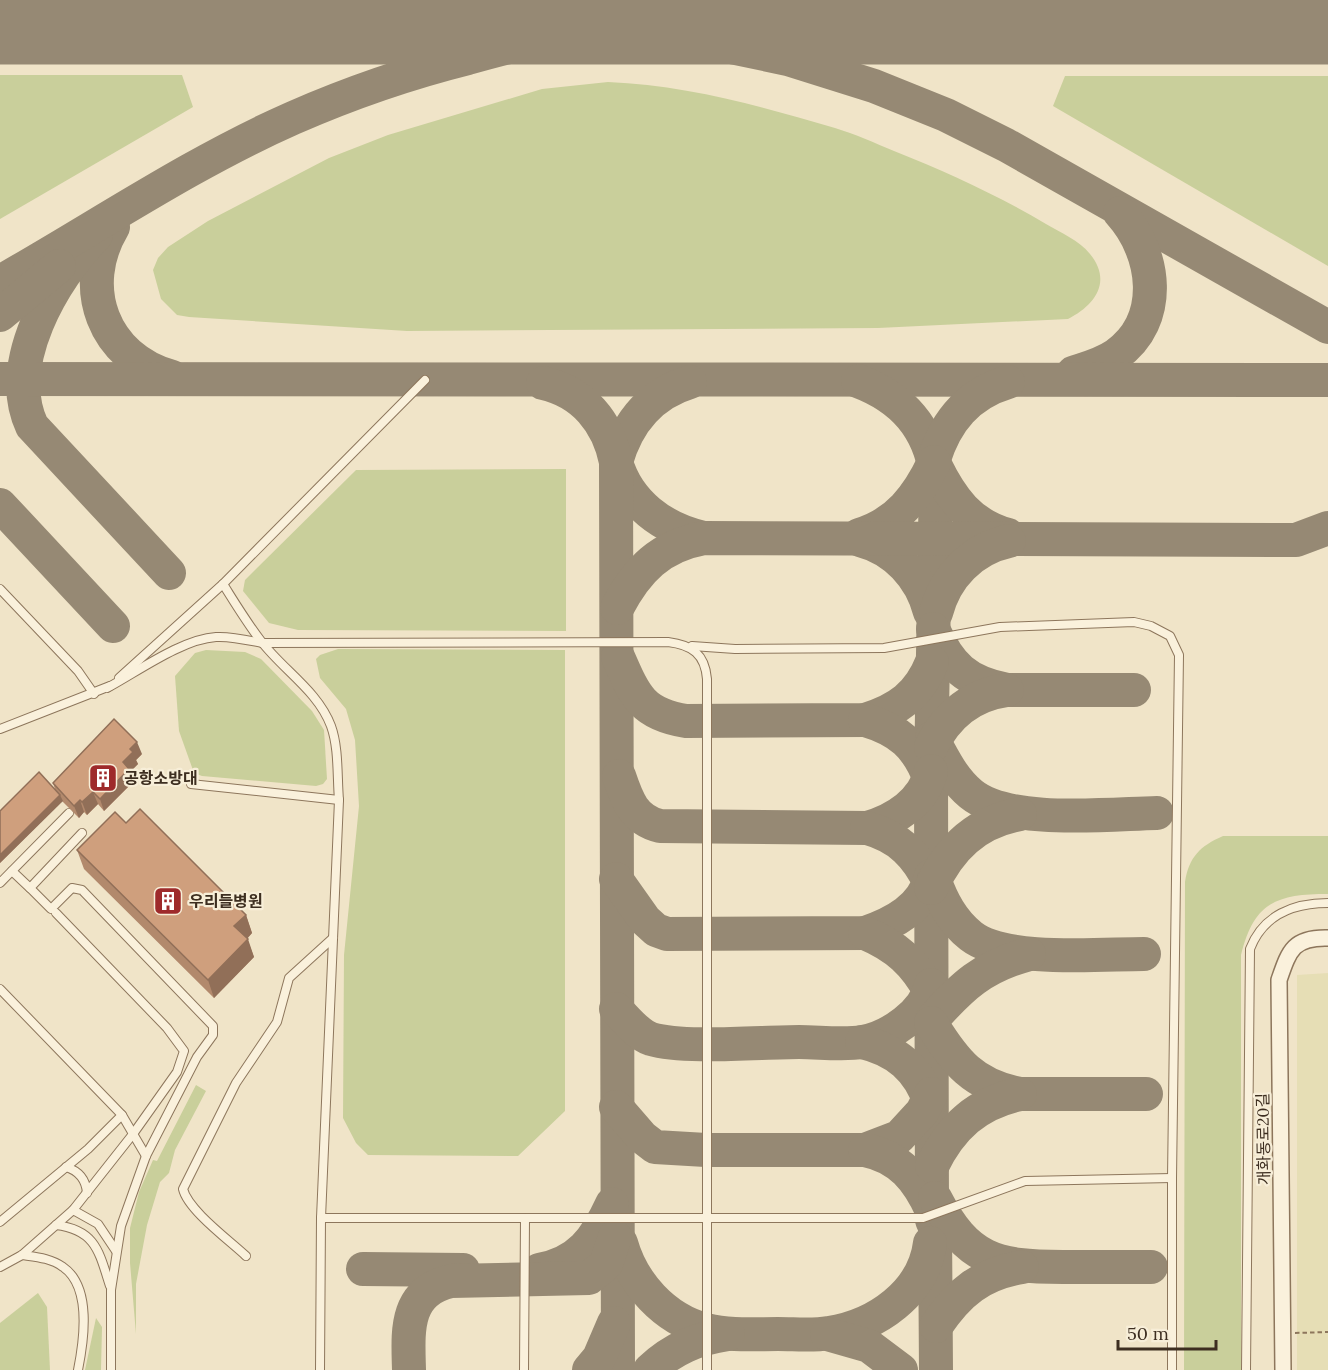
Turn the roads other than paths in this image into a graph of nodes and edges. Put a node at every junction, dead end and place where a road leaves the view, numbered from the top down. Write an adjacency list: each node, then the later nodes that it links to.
1 (425, 380): 2 (lane)
2 (223, 584): 4 (lane); 6 (lane)
3 (0, 590): 7 (lane)
4 (262, 643): 5 (lane); 6 (lane); 10 (lane)
5 (690, 646): 25 (lane); 28 (lane)
6 (107, 688): 7 (lane)
7 (94, 694): 8 (lane)
8 (0, 729)
9 (191, 784): 10 (lane)
10 (339, 800): 18 (lane)
11 (69, 813): 13 (lane)
12 (82, 833): 15 (lane)
13 (12, 872): 14 (lane); 15 (lane)
14 (0, 883)
15 (30, 888): 17 (lane)
16 (1328, 903): 44 (lane)
17 (54, 911): 22 (lane); 23 (lane)
18 (333, 938): 30 (lane); 35 (lane)
19 (1328, 938): 45 (street, 개화동로20길)
20 (0, 989): 21 (lane)
21 (122, 1115): 22 (lane); 24 (lane)
22 (133, 1134): 23 (lane); 26 (lane)
23 (146, 1156): 33 (lane)
24 (66, 1167): 26 (lane); 29 (lane)
25 (1172, 1178): 28 (lane); 43 (lane)
26 (87, 1193): 27 (lane)
27 (73, 1210): 32 (lane); 33 (lane)
28 (706, 1217): 31 (lane); 42 (lane)
29 (2, 1218)
30 (321, 1218): 31 (lane); 40 (lane)
31 (525, 1218): 41 (lane)
32 (56, 1225): 34 (lane); 37 (lane)
33 (116, 1251): 37 (lane)
34 (22, 1255): 36 (lane); 38 (lane)
35 (246, 1256)
36 (0, 1267)
37 (111, 1290): 39 (lane)
38 (78, 1370)
39 (111, 1370)
40 (320, 1370)
41 (524, 1370)
42 (707, 1370)
43 (1172, 1370)
44 (1246, 1370)
45 (1283, 1370)

